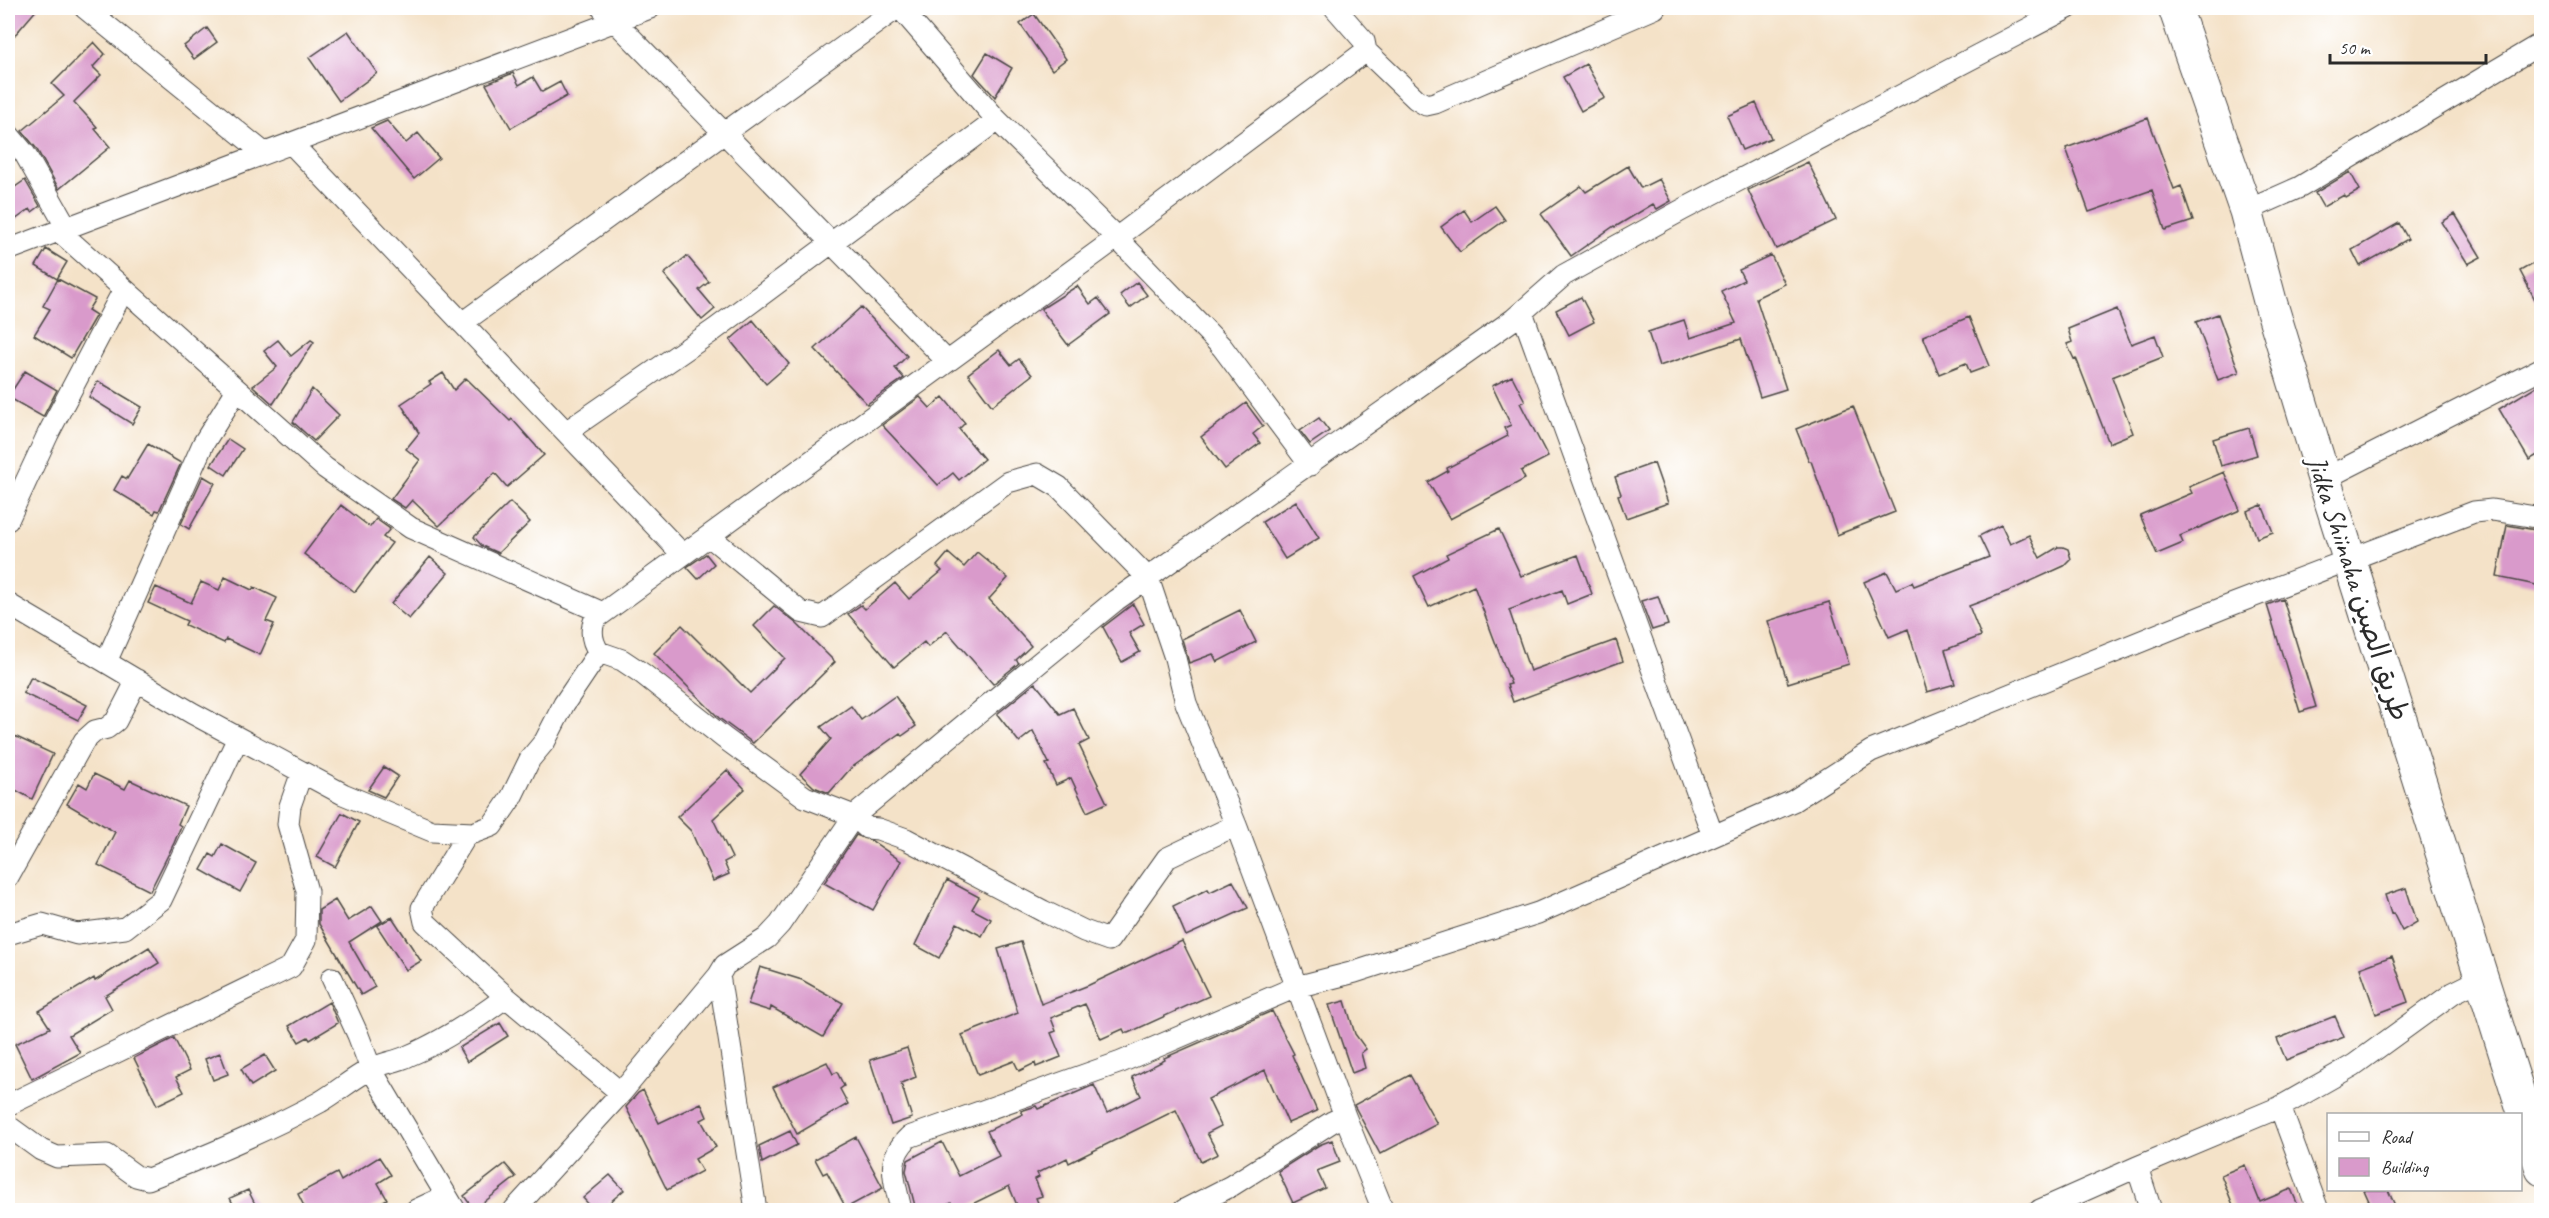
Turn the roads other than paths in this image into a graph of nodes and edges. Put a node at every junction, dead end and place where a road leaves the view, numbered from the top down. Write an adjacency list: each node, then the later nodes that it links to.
1 (85, 8): 15 (street)
2 (650, 8): 8 (street)
3 (899, 8): 11 (street); 13 (street)
4 (1335, 8): 10 (street)
5 (1655, 8): 10 (street)
6 (2068, 8): 22 (street)
7 (2175, 8): 16 (main road, Jidka Shiinaha طريق الصين)
8 (607, 14): 13 (street); 14 (street)
9 (2541, 43): 16 (street)
10 (1366, 51): 18 (street)
11 (998, 120): 18 (street); 19 (street)
12 (8, 134): 17 (street)
13 (724, 134): 19 (street); 23 (street)
14 (291, 143): 15 (street); 23 (street)
15 (264, 153): 17 (street)
16 (2246, 211): 29 (main road, Jidka Shiinaha طريق الصين)
17 (63, 229): 20 (street); 21 (street)
18 (1117, 238): 24 (street); 28 (street)
19 (831, 244): 24 (street); 27 (street)
20 (8, 250)
21 (124, 289): 26 (street); 31 (street)
22 (1522, 312): 28 (street); 46 (street)
23 (462, 323): 27 (street)
24 (947, 362): 32 (street)
25 (2541, 368): 29 (street)
26 (237, 390): 37 (street); 39 (street)
27 (566, 432): 33 (street)
28 (1310, 465): 35 (street)
29 (2325, 479): 34 (main road, Jidka Shiinaha طريق الصين)
30 (2541, 518): 34 (street)
31 (8, 520)
32 (709, 536): 33 (street); 35 (street)
33 (683, 555): 37 (street)
34 (2351, 560): 46 (street); 51 (main road, Jidka Shiinaha طريق الصين)
35 (1148, 578): 43 (street); 44 (street)
36 (8, 604): 39 (street)
37 (603, 613): 38 (street)
38 (599, 652): 43 (street); 45 (street)
39 (106, 662): 40 (street)
40 (137, 680): 41 (street); 47 (street)
41 (238, 738): 42 (street); 48 (street)
42 (302, 771): 45 (street); 56 (street)
43 (854, 816): 44 (street); 49 (street)
44 (1236, 825): 52 (street)
45 (468, 833): 53 (street)
46 (1713, 836): 52 (street)
47 (8, 877)
48 (8, 934)
49 (719, 975): 55 (street); 65 (street)
50 (332, 978): 54 (street)
51 (2481, 979): 57 (street); 60 (main road, Jidka Shiinaha طريق الصين)
52 (1296, 987): 58 (street); 66 (street)
53 (506, 997): 54 (street); 55 (street)
54 (371, 1069): 59 (street); 62 (street)
55 (621, 1093): 64 (street)
56 (8, 1106)
57 (2280, 1107): 61 (street); 71 (street)
58 (1346, 1116): 67 (street); 68 (street)
59 (8, 1126)
60 (2540, 1162)
61 (2137, 1167): 69 (street); 70 (street)
62 (451, 1203): 63 (street)
63 (416, 1210)
64 (514, 1210)
65 (756, 1210)
66 (901, 1210)
67 (1184, 1210)
68 (1383, 1210)
69 (2040, 1210)
70 (2151, 1210)
71 (2318, 1210)

